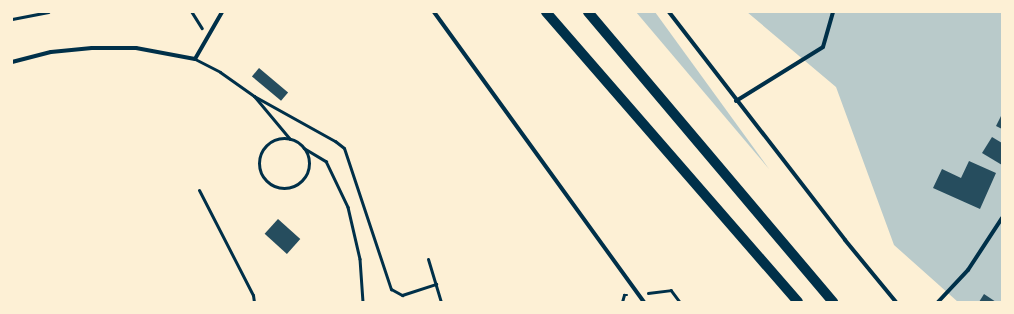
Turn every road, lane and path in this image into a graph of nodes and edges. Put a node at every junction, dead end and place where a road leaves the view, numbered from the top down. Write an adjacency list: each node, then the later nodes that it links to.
1 (48, 12): 9 (lane)
2 (192, 12): 10 (path)
3 (222, 12): 10 (street)
4 (434, 12): 21 (street)
5 (546, 12): 27 (main road)
6 (588, 12): 28 (main road)
7 (669, 12): 14 (street)
8 (833, 12): 14 (street)
9 (12, 19)
10 (208, 38): 11 (street)
11 (195, 59): 12 (street); 13 (lane)
12 (12, 62)
13 (254, 96): 15 (lane); 20 (lane)
14 (736, 101): 29 (street)
15 (290, 139): 16 (lane); 16 (lane)
16 (304, 148): 23 (path)
17 (199, 190): 22 (lane)
18 (1002, 218): 30 (street)
19 (428, 259): 20 (lane)
20 (436, 284): 24 (lane)
21 (638, 294): 25 (street); 26 (path)
22 (254, 302)
23 (363, 302)
24 (441, 302)
25 (644, 302)
26 (680, 302)
27 (798, 302)
28 (833, 302)
29 (896, 302)
30 (938, 302)

